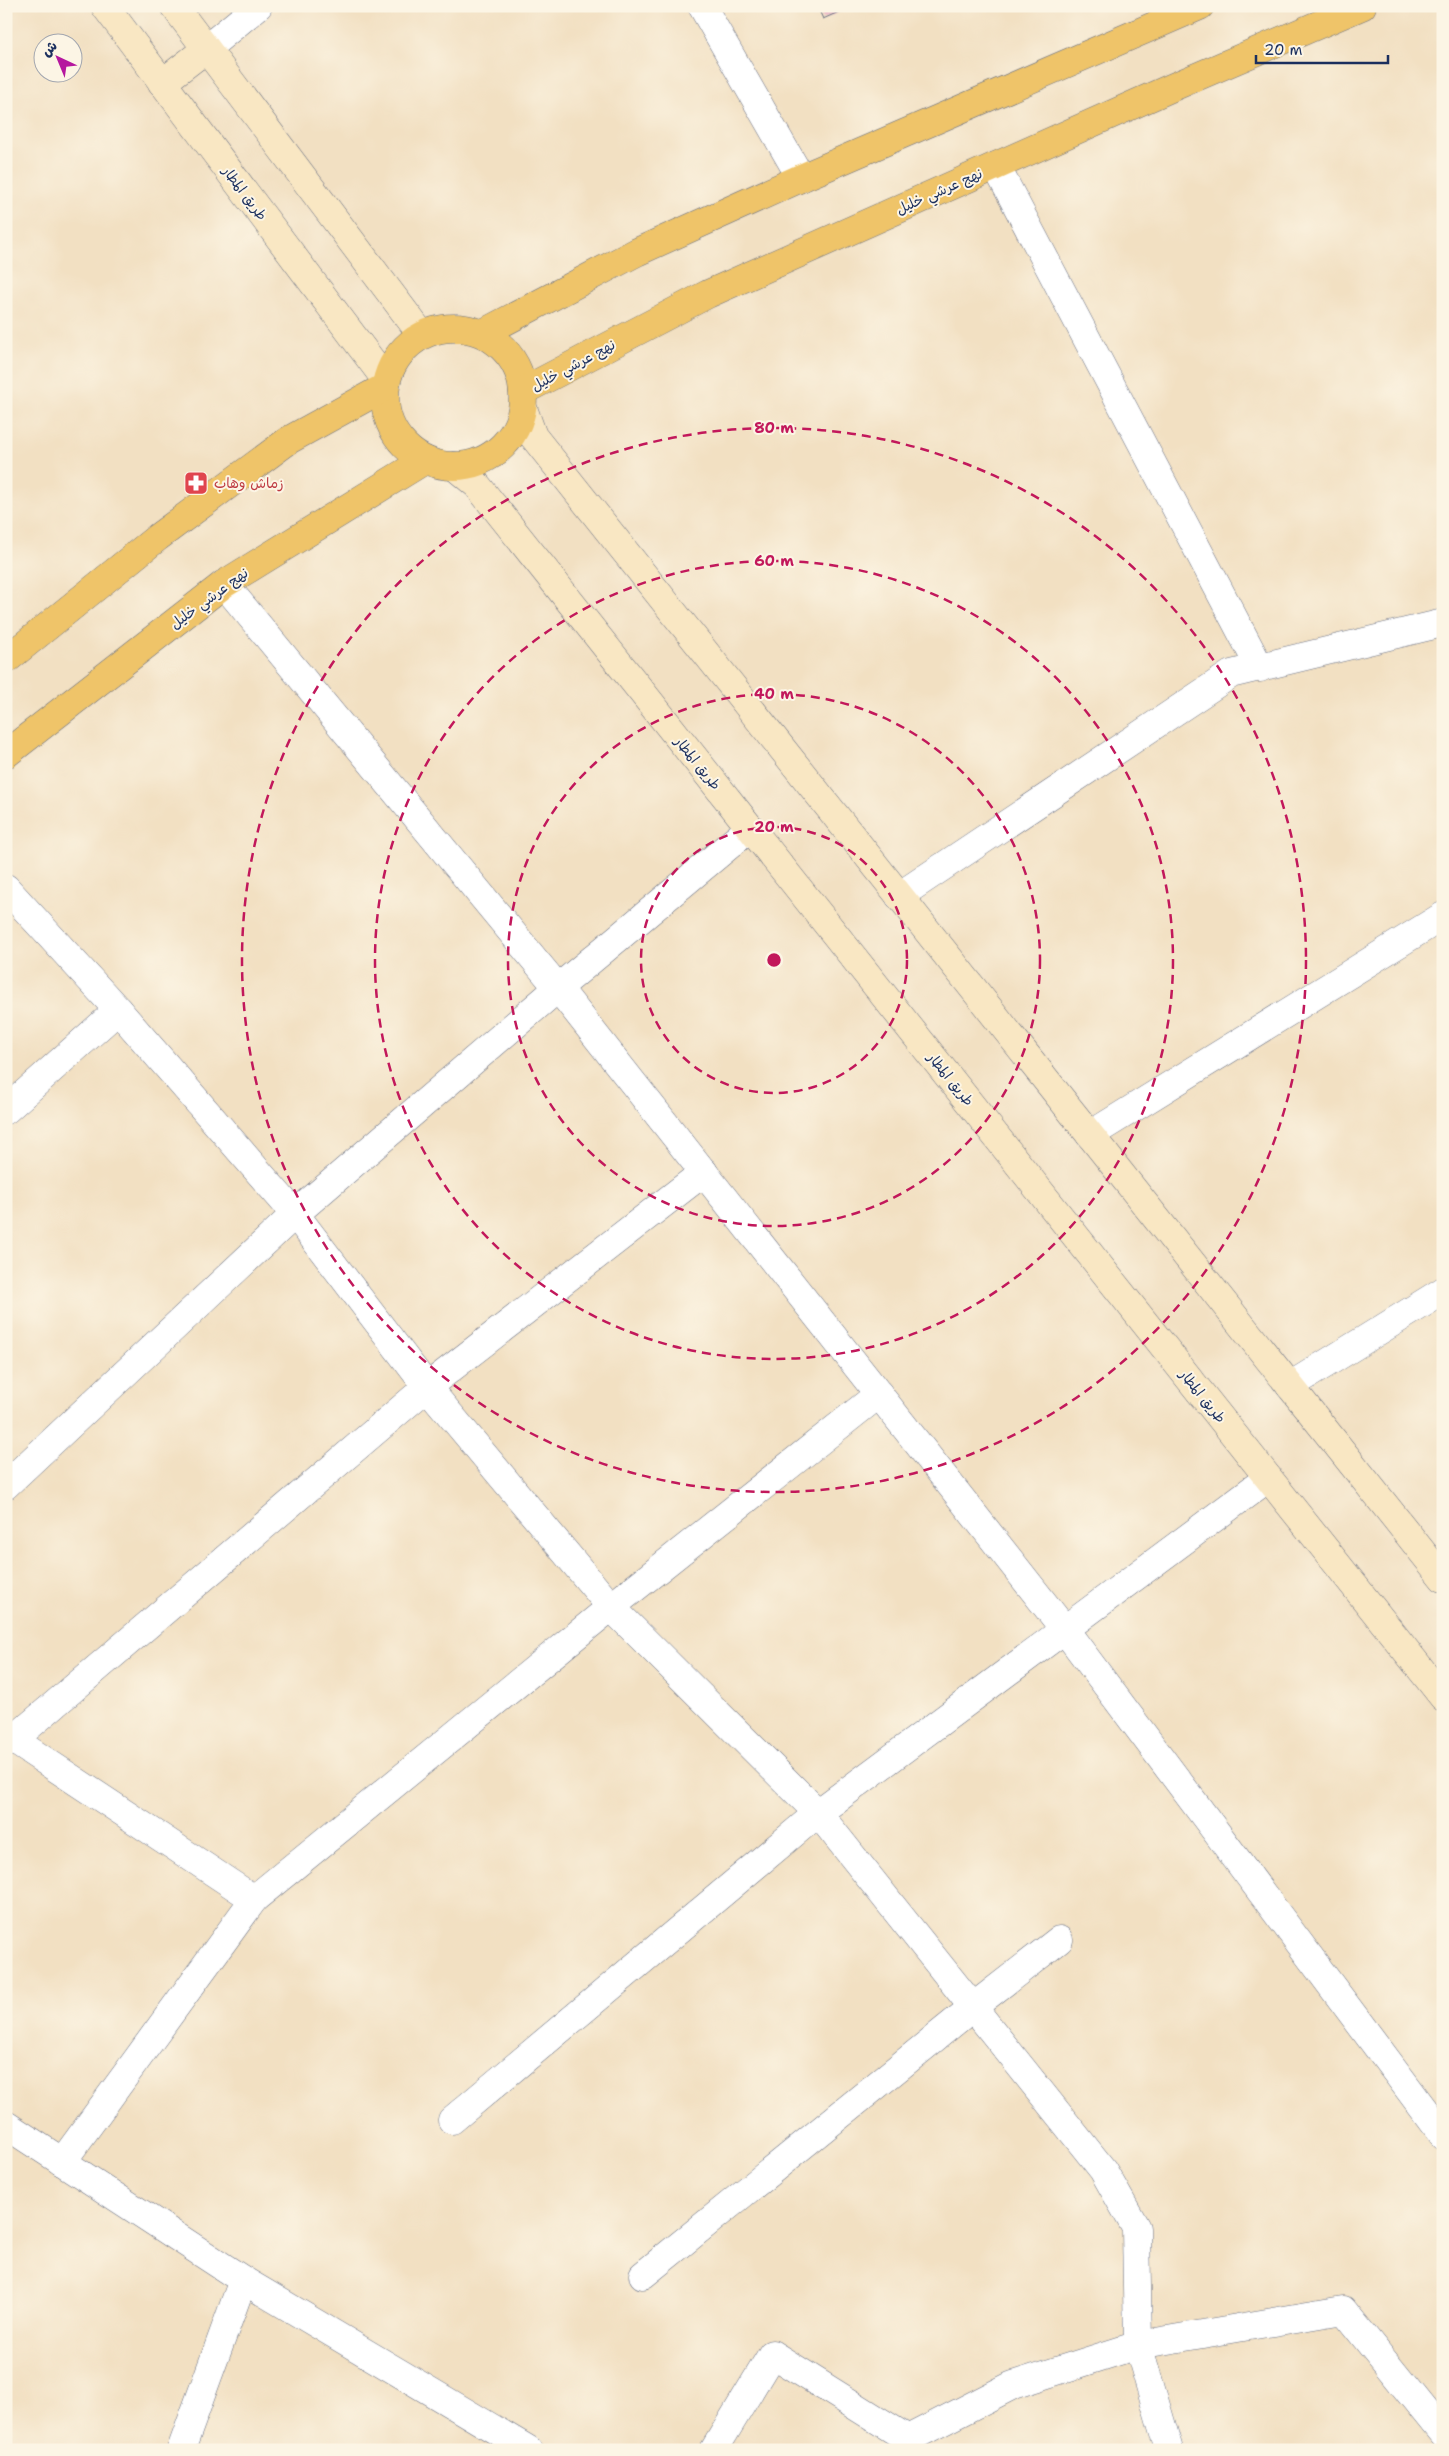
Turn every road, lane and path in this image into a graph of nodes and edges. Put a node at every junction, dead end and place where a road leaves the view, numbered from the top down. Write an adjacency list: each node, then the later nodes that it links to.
1 (105, 6): 8 (main road, طريق المطار)
2 (174, 6): 7 (main road)
3 (258, 6): 7 (street)
4 (702, 6): 10 (street)
5 (1200, 6): 10 (highway)
6 (1362, 6): 9 (highway, نهج عرشي خليل)
7 (206, 48): 8 (main road); 12 (main road)
8 (162, 83): 13 (main road, طريق المطار)
9 (996, 166): 14 (highway, نهج عرشي خليل); 20 (street)
10 (801, 178): 11 (highway)
11 (483, 333): 12 (highway); 14 (highway)
12 (422, 334): 13 (highway)
13 (385, 384): 15 (highway); 19 (highway)
14 (523, 399): 16 (highway); 24 (main road)
15 (425, 460): 16 (highway); 17 (highway, نهج عرشي خليل)
16 (454, 466): 22 (main road, طريق المطار)
17 (224, 584): 21 (highway, نهج عرشي خليل); 26 (street)
18 (1443, 623): 20 (street)
19 (6, 660)
20 (1260, 668): 24 (street)
21 (6, 754)
22 (750, 828): 26 (street); 36 (main road, طريق المطار)
23 (6, 888): 27 (street)
24 (899, 896): 29 (main road)
25 (1443, 916): 29 (street)
26 (558, 988): 30 (street); 31 (street)
27 (118, 1010): 28 (street); 31 (street)
28 (6, 1110)
29 (1090, 1135): 33 (main road)
30 (704, 1172): 34 (street); 35 (street)
31 (295, 1214): 34 (street); 37 (street)
32 (1443, 1291): 33 (street)
33 (1290, 1386): 38 (main road)
34 (427, 1387): 39 (street); 42 (street)
35 (879, 1394): 39 (street); 40 (street)
36 (1268, 1478): 40 (street); 41 (main road, طريق المطار)
37 (6, 1485)
38 (1443, 1578)
39 (611, 1607): 43 (street); 44 (street)
40 (1065, 1630): 43 (street); 49 (street)
41 (1443, 1697)
42 (10, 1737): 44 (street)
43 (818, 1813): 46 (street); 47 (street)
44 (254, 1899): 50 (street)
45 (1059, 1940): 46 (street)
46 (973, 2007): 51 (street); 53 (street)
47 (452, 2120)
48 (6, 2125): 50 (street)
49 (1443, 2135)
50 (62, 2162): 52 (street)
51 (643, 2275)
52 (243, 2280): 55 (street); 56 (street)
53 (1138, 2345): 54 (street); 57 (street); 58 (street)
54 (1443, 2434)
55 (181, 2450)
56 (530, 2450)
57 (714, 2450)
58 (1169, 2450)

